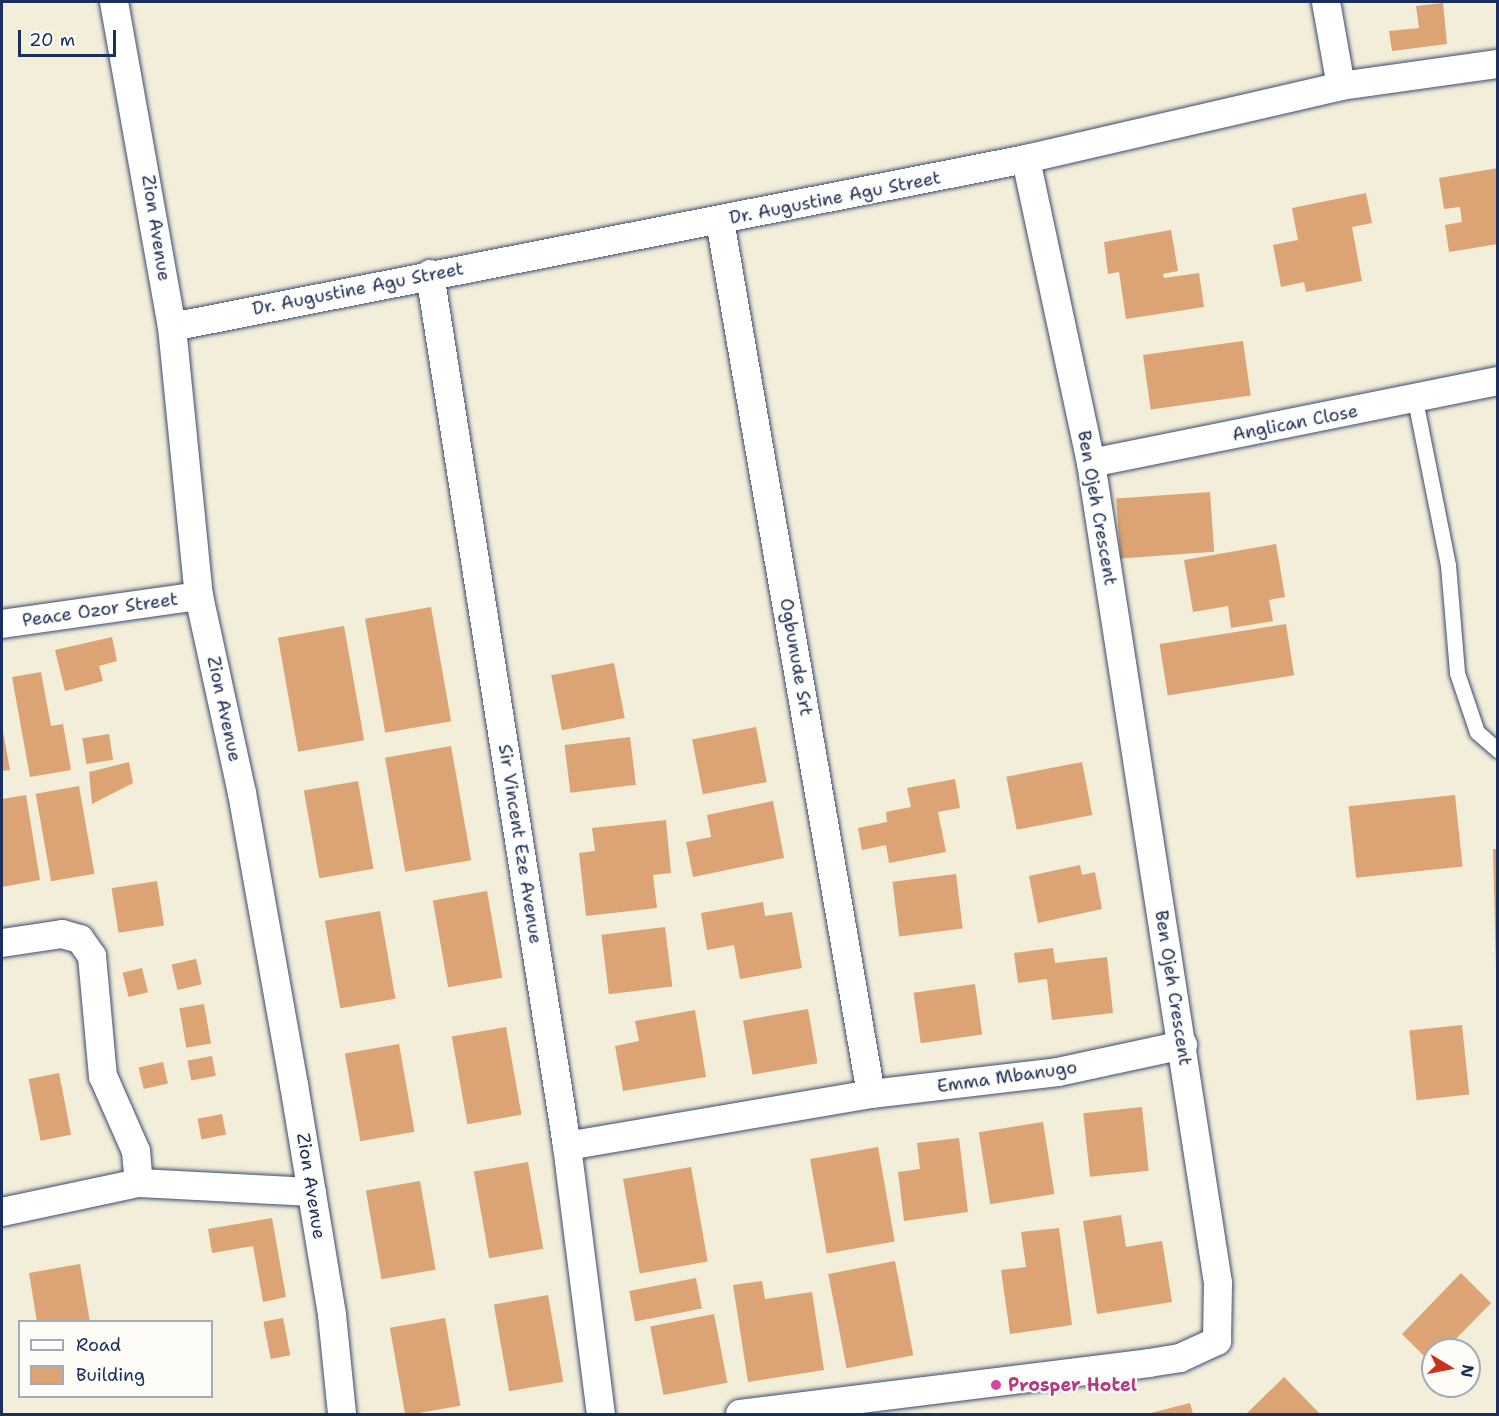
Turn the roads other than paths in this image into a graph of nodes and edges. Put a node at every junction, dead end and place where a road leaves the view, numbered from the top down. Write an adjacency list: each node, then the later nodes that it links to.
1 (114, 2): 8 (street, Zion Avenue)
2 (1326, 2): 4 (street)
3 (1497, 64): 4 (street, Dr. Augustine Agu Street)
4 (1341, 86): 5 (street, Dr. Augustine Agu Street)
5 (1026, 159): 6 (street, Dr. Augustine Agu Street); 11 (street, Ben Ojeh Crescent)
6 (720, 221): 7 (street, Dr. Augustine Agu Street); 17 (street, Ogbunude Srt)
7 (430, 274): 8 (street, Dr. Augustine Agu Street); 18 (street, Sir Vincent Eze Avenue)
8 (172, 327): 12 (street, Zion Avenue)
9 (1497, 381): 10 (street, Anglican Close)
10 (1415, 400): 11 (street, Anglican Close); 14 (lane)
11 (1091, 462): 16 (street, Ben Ojeh Crescent)
12 (199, 596): 13 (street, Peace Ozor Street); 20 (street, Zion Avenue)
13 (2, 624)
14 (1497, 750)
15 (2, 943): 19 (street)
16 (1183, 1046): 17 (street, Emma Mbanugo); 22 (street, Ben Ojeh Crescent)
17 (871, 1094): 18 (street, Emma Mbanugo)
18 (567, 1146): 24 (street, Sir Vincent Eze Avenue)
19 (139, 1183): 20 (street); 21 (street)
20 (312, 1192): 23 (street, Zion Avenue)
21 (2, 1212)
22 (898, 1406): 25 (street, Ben Ojeh Crescent)
23 (342, 1414)
24 (601, 1414)
25 (740, 1414)

